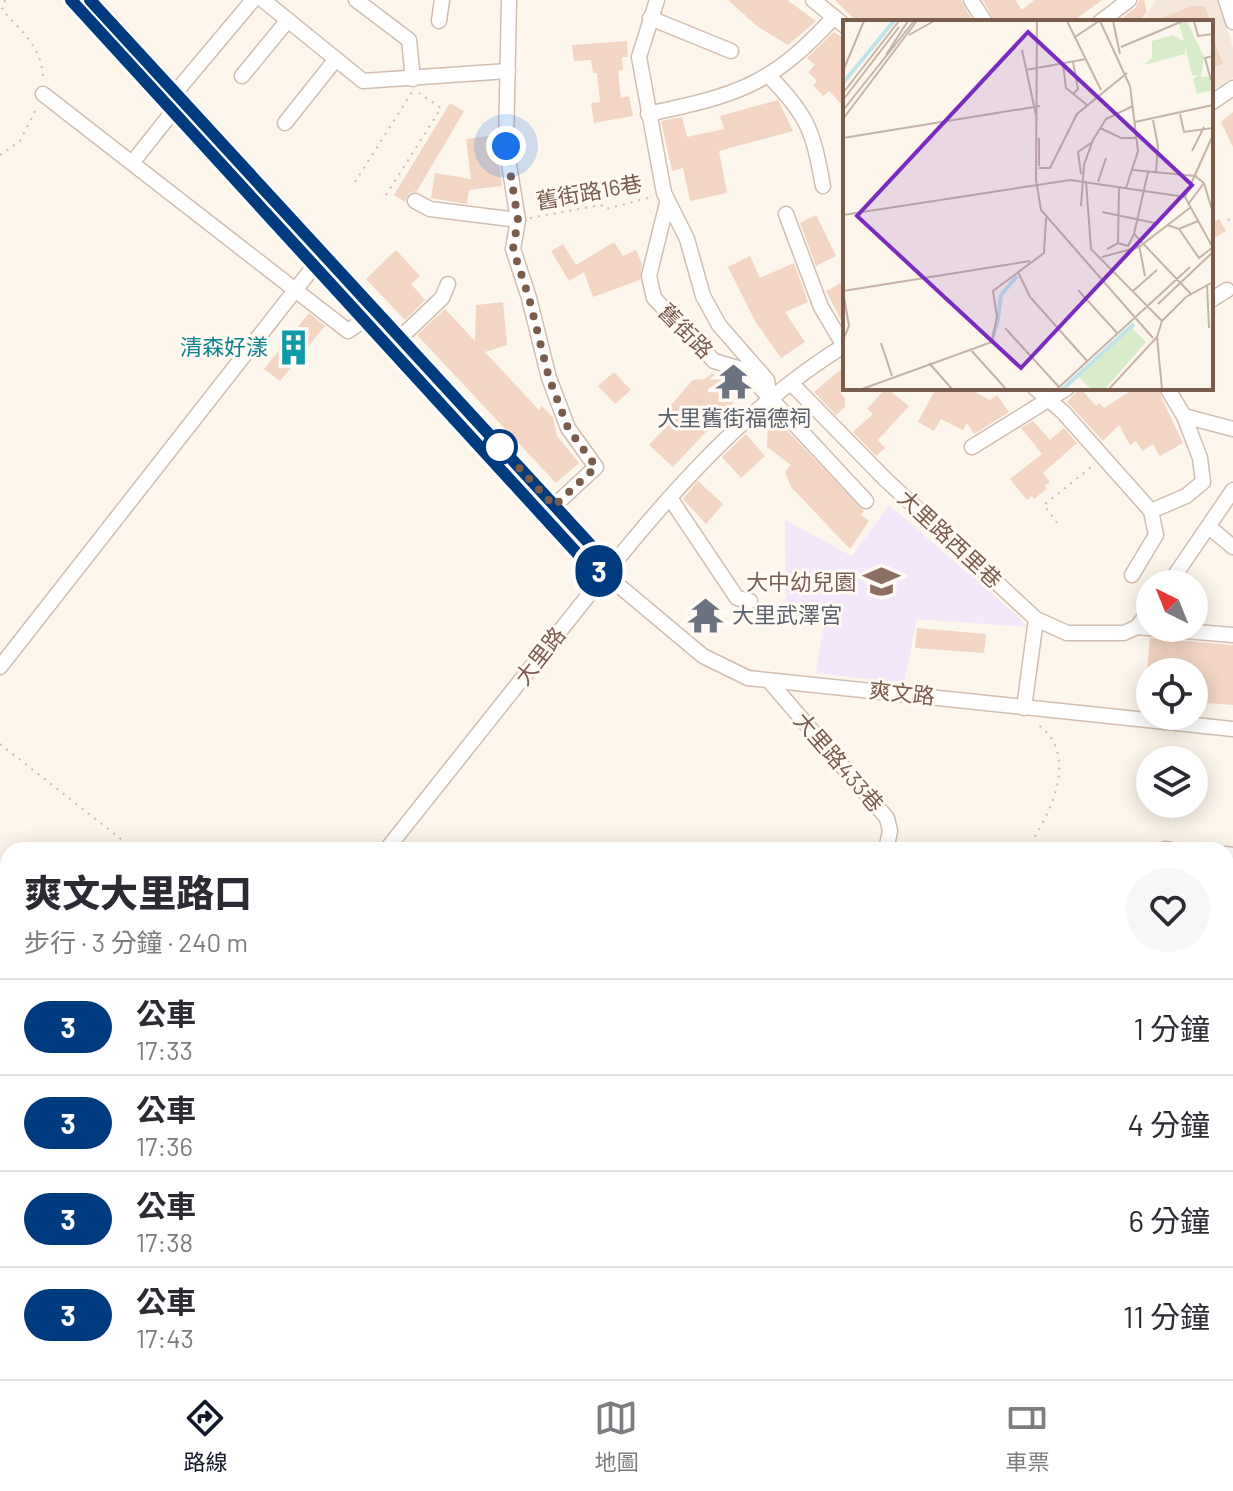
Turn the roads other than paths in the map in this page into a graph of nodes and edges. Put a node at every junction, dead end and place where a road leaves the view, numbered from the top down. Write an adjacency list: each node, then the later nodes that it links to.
1 (71, 0): 30 (street, 爽文路)
2 (91, 0): 27 (street, 爽文路)
3 (253, 0): 27 (street)
4 (263, 0): 14 (street)
5 (356, 0): 25 (street)
6 (442, 0): 17 (street)
7 (509, 0): 22 (street)
8 (656, 0): 13 (street, 舊街路)
9 (813, 0): 18 (street)
10 (1129, 0): 16 (street)
11 (1226, 0): 19 (street)
12 (972, 2): 15 (street)
13 (650, 18): 20 (street); 31 (street, 舊街路)
14 (288, 20): 21 (street); 23 (street)
15 (984, 20)
16 (1103, 20)
17 (439, 21)
18 (840, 22): 24 (street)
19 (1233, 22)
20 (731, 51)
21 (336, 59): 25 (street); 32 (street)
22 (508, 71): 25 (street); 38 (street)
23 (242, 76)
24 (770, 77): 31 (street); 34 (street)
25 (413, 79)
26 (1233, 88): 29 (street)
27 (175, 93): 30 (street); 39 (street, 爽文路)
28 (43, 94): 33 (street)
29 (1213, 102)
30 (174, 110): 33 (street); 40 (street, 爽文路)
31 (648, 114): 35 (street, 舊街路)
32 (285, 123)
33 (132, 163): 42 (street)
34 (823, 186)
35 (666, 198): 53 (street, 舊街路); 53 (street, 舊街路)
36 (415, 201): 38 (street)
37 (786, 214): 47 (street)
38 (518, 220): 61 (street)
39 (324, 255): 40 (street); 46 (street, 爽文路)
40 (312, 266): 42 (street); 45 (street, 爽文路)
41 (448, 284): 46 (street)
42 (295, 287): 45 (street); 73 (street)
43 (1227, 290): 44 (street)
44 (1213, 299)
45 (364, 320): 66 (street, 爽文路)
46 (400, 338): 61 (street, 爽文路)
47 (843, 343)
48 (843, 346): 49 (street, 大里路)
49 (791, 383): 53 (street, 大里路); 69 (street, 大里路西里巷)
50 (1038, 390): 54 (street)
51 (1064, 390): 54 (street)
52 (1168, 390): 55 (street)
53 (770, 399): 59 (street, 大里路); 60 (street)
54 (1050, 399): 57 (street); 62 (street)
55 (1184, 416): 56 (street); 62 (street)
56 (1233, 429)
57 (972, 447)
58 (1233, 490): 63 (street)
59 (670, 498): 66 (street, 大里路); 68 (street)
60 (866, 501)
61 (554, 506): 66 (street, 爽文路)
62 (1151, 511): 67 (street)
63 (1209, 527): 64 (street); 65 (street)
64 (1233, 547)
65 (1179, 570)
66 (605, 574): 74 (street, 爽文路); 77 (street, 大里路)
67 (1132, 575)
68 (750, 601)
69 (1036, 619): 70 (street, 大里路西里巷); 75 (street)
70 (1136, 627)
71 (1208, 633): 72 (street, 大里路西里巷)
72 (1233, 635)
73 (0, 667)
74 (770, 682): 75 (street, 爽文路); 78 (street, 大里路433巷)
75 (1024, 708): 76 (street, 爽文路)
76 (1233, 729)
77 (392, 842)
78 (888, 842)

